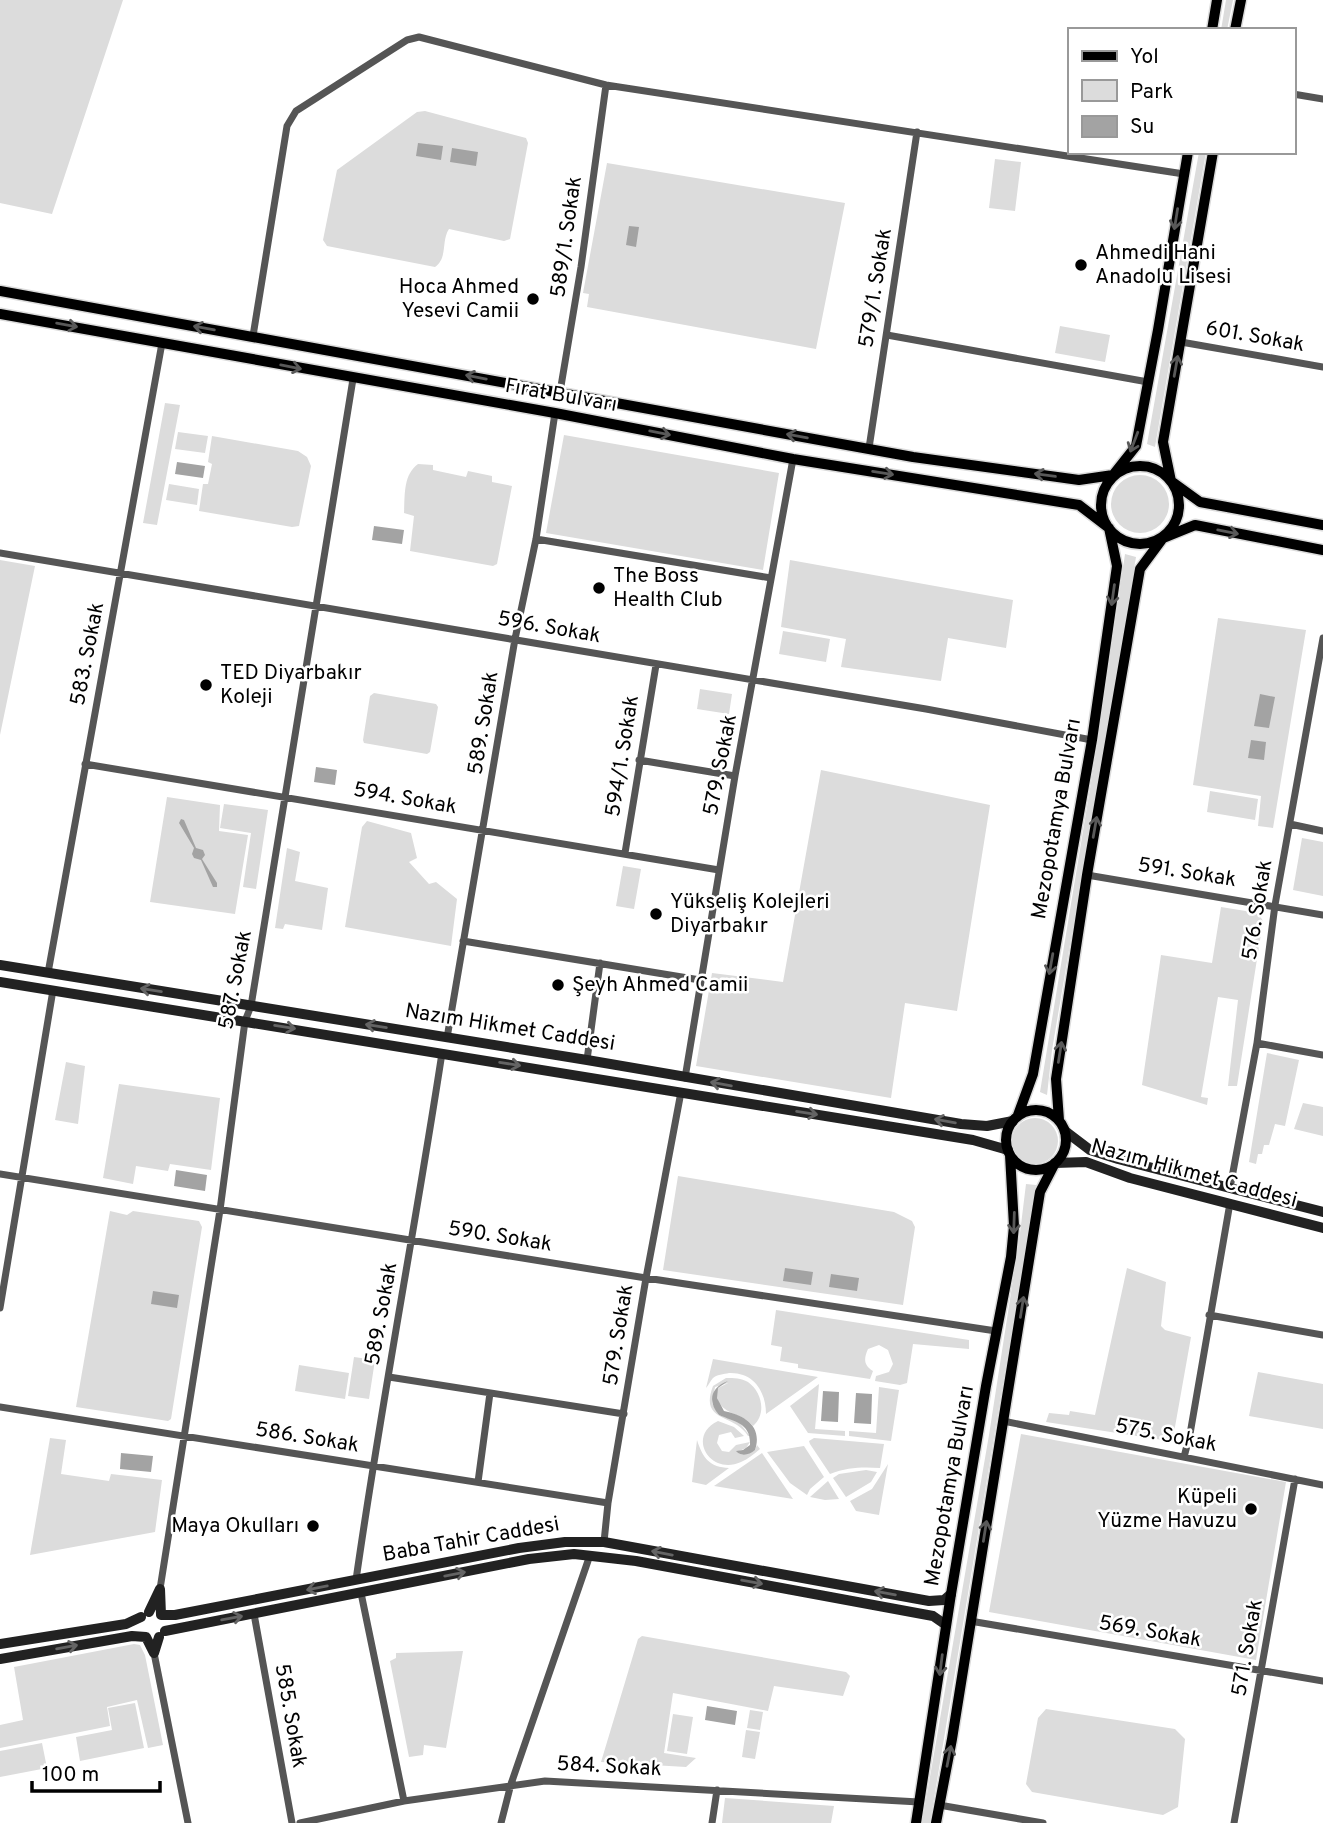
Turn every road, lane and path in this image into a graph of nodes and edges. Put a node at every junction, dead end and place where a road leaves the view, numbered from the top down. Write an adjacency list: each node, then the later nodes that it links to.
1 (1217, 0): 3 (main road)
2 (1241, 0): 4 (main road)
3 (1212, 28)
4 (1235, 28)
5 (606, 85): 8 (street); 15 (street); 21 (street, 589/1. Sokak)
6 (1295, 94): 7 (street)
7 (1323, 99)
8 (917, 132): 11 (street); 14 (street, 579/1. Sokak)
9 (1188, 154): 11 (main road)
10 (1213, 154): 16 (main road)
11 (1184, 174): 20 (main road, one-way to 20)
12 (0, 291): 15 (main road, Fırat Bulvarı, one-way to 12)
13 (0, 314): 17 (main road, Fırat Bulvarı, one-way to 17)
14 (887, 335): 20 (street); 23 (street, 579/1. Sokak)
15 (253, 336): 21 (main road, Fırat Bulvarı, one-way to 15)
16 (1181, 342): 18 (street, 601. Sokak); 26 (main road, one-way to 16)
17 (162, 343): 19 (main road, Fırat Bulvarı, one-way to 19); 33 (street, 583. Sokak)
18 (1323, 368)
19 (353, 379): 22 (main road, Fırat Bulvarı); 35 (street, 587. Sokak)
20 (1148, 382): 25 (main road, one-way to 25)
21 (560, 392): 23 (main road, Fırat Bulvarı, one-way to 21)
22 (555, 413): 24 (main road, Fırat Bulvarı, one-way to 24); 30 (street, 589. Sokak)
23 (869, 448): 25 (main road, Fırat Bulvarı, one-way to 23)
24 (793, 459): 28 (main road, Fırat Bulvarı, one-way to 28); 34 (street, 579. Sokak)
25 (1113, 475): 26 (main road); 28 (main road)
26 (1171, 481): 27 (main road); 29 (main road)
27 (1322, 523)
28 (1109, 528): 29 (main road); 40 (main road, Mezopotamya Bulvarı, one-way to 40)
29 (1163, 538): 31 (main road, one-way to 31); 50 (main road, Mezopotamya Bulvarı, one-way to 29)
30 (536, 539): 34 (street); 37 (street, 589. Sokak)
31 (1323, 550)
32 (0, 553): 33 (street, 596. Sokak)
33 (122, 574): 35 (street, 596. Sokak); 42 (street, 583. Sokak)
34 (771, 578): 39 (street, 579. Sokak)
35 (317, 606): 37 (street, 596. Sokak); 44 (street, 587. Sokak)
36 (1323, 638): 45 (street, 576. Sokak)
37 (515, 639): 38 (street, 596. Sokak); 46 (street, 589. Sokak)
38 (656, 665): 39 (street, 596. Sokak); 41 (street, 594/1. Sokak)
39 (754, 681): 40 (street, 596. Sokak); 43 (street, 579. Sokak)
40 (1092, 740): 69 (main road, Mezopotamya Bulvarı, one-way to 69)
41 (639, 760): 43 (street); 48 (street, 594/1. Sokak)
42 (85, 764): 44 (street, 594. Sokak); 56 (street, 583. Sokak)
43 (735, 776): 49 (street, 579. Sokak)
44 (286, 797): 46 (street, 594. Sokak); 60 (street, 587. Sokak)
45 (1290, 824): 47 (street); 51 (street, 576. Sokak)
46 (484, 830): 48 (street, 594. Sokak); 53 (street, 589. Sokak)
47 (1323, 831)
48 (625, 853): 49 (street, 594. Sokak)
49 (719, 870): 57 (street, 579. Sokak)
50 (1087, 875): 51 (street, 591. Sokak); 70 (main road, Mezopotamya Bulvarı, one-way to 50)
51 (1275, 905): 52 (street, 591. Sokak); 63 (street, 576. Sokak)
52 (1323, 915)
53 (463, 941): 54 (street); 62 (street, 589. Sokak)
54 (600, 963): 57 (street); 66 (street)
55 (0, 965): 56 (main road, Nazım Hikmet Caddesi)
56 (48, 973): 60 (main road, Nazım Hikmet Caddesi, one-way to 56)
57 (700, 980): 67 (street, 579. Sokak)
58 (0, 982): 59 (main road, Nazım Hikmet Caddesi)
59 (53, 989): 61 (main road, Nazım Hikmet Caddesi); 75 (street)
60 (251, 1006): 61 (street, 587. Sokak); 62 (main road, Nazım Hikmet Caddesi, one-way to 60)
61 (245, 1021): 64 (main road, Nazım Hikmet Caddesi, one-way to 64); 78 (street, 587. Sokak)
62 (447, 1038): 66 (main road, Nazım Hikmet Caddesi)
63 (1257, 1043): 65 (street); 76 (street, 576. Sokak)
64 (442, 1053): 68 (main road, Nazım Hikmet Caddesi, one-way to 68); 81 (street, 589. Sokak)
65 (1323, 1055)
66 (587, 1060): 67 (main road, Nazım Hikmet Caddesi)
67 (685, 1078): 69 (main road, Nazım Hikmet Caddesi, one-way to 67)
68 (681, 1093): 72 (main road, Nazım Hikmet Caddesi, one-way to 72); 82 (street, 579. Sokak)
69 (1016, 1118): 70 (main road); 72 (main road)
70 (1059, 1120): 71 (main road)
71 (1065, 1131): 73 (main road); 76 (main road, Nazım Hikmet Caddesi)
72 (1009, 1152): 73 (main road); 85 (main road, Mezopotamya Bulvarı, one-way to 85)
73 (1055, 1163): 77 (main road, Nazım Hikmet Caddesi); 91 (main road, one-way to 73)
74 (0, 1174): 75 (street, 590. Sokak)
75 (22, 1177): 78 (street, 590. Sokak); 83 (street)
76 (1230, 1188): 79 (main road, Nazım Hikmet Caddesi)
77 (1230, 1203): 80 (main road, Nazım Hikmet Caddesi); 84 (street)
78 (220, 1210): 81 (street, 590. Sokak); 92 (street, 587. Sokak)
79 (1323, 1212)
80 (1323, 1228)
81 (413, 1241): 82 (street, 590. Sokak); 87 (street, 589. Sokak)
82 (646, 1278): 85 (street, 590. Sokak); 90 (street, 579. Sokak)
83 (0, 1308)
84 (1209, 1315): 86 (street); 93 (street)
85 (996, 1331): 104 (main road, Mezopotamya Bulvarı)
86 (1323, 1335)
87 (389, 1377): 88 (street); 94 (street, 589. Sokak)
88 (490, 1393): 90 (street); 96 (street)
89 (0, 1407): 92 (street, 586. Sokak)
90 (624, 1415): 98 (street, 579. Sokak)
91 (1003, 1421): 93 (street, 575. Sokak); 108 (main road, one-way to 91)
92 (185, 1437): 94 (street, 586. Sokak); 102 (street, 587. Sokak)
93 (1184, 1457): 95 (street, 575. Sokak)
94 (372, 1466): 96 (street, 586. Sokak); 101 (street, 589. Sokak)
95 (1295, 1479): 97 (street, 575. Sokak); 115 (street, 571. Sokak)
96 (478, 1482): 98 (street, 586. Sokak)
97 (1323, 1485)
98 (608, 1503): 99 (street, 579. Sokak)
99 (604, 1542): 101 (main road, Baba Tahir Caddesi); 104 (main road, Baba Tahir Caddesi, one-way to 99)
100 (590, 1555): 103 (main road, Baba Tahir Caddesi, one-way to 100); 109 (main road, Baba Tahir Caddesi, one-way to 109); 117 (street)
101 (356, 1580): 107 (main road, Baba Tahir Caddesi, one-way to 107)
102 (160, 1589): 106 (main road); 107 (main road)
103 (361, 1593): 105 (main road, Baba Tahir Caddesi); 119 (street)
104 (951, 1594): 109 (main road, Mezopotamya Bulvarı)
105 (254, 1614): 110 (main road, Baba Tahir Caddesi, one-way to 105); 123 (street, 585. Sokak)
106 (145, 1615): 107 (main road); 111 (main road); 112 (main road)
107 (161, 1615): 110 (main road)
108 (970, 1621): 115 (street, 569. Sokak); 121 (main road, one-way to 108)
109 (946, 1625): 120 (main road, Mezopotamya Bulvarı, one-way to 120)
110 (162, 1634): 111 (main road); 113 (main road)
111 (146, 1637): 113 (main road); 114 (main road, one-way to 111)
112 (0, 1644)
113 (154, 1653): 122 (street)
114 (0, 1659)
115 (1262, 1671): 116 (street, 569. Sokak); 130 (street, 571. Sokak)
116 (1323, 1681)
117 (511, 1784): 118 (street, 584. Sokak); 119 (street, 584. Sokak); 125 (street)
118 (717, 1790): 120 (street, 584. Sokak); 126 (street)
119 (404, 1801): 124 (street, 584. Sokak)
120 (919, 1802): 127 (main road, Mezopotamya Bulvarı)
121 (939, 1805): 128 (main road); 129 (street)
122 (188, 1823)
123 (292, 1823)
124 (300, 1823)
125 (500, 1823)
126 (712, 1823)
127 (916, 1823)
128 (936, 1823)
129 (1043, 1823)
130 (1234, 1823)

